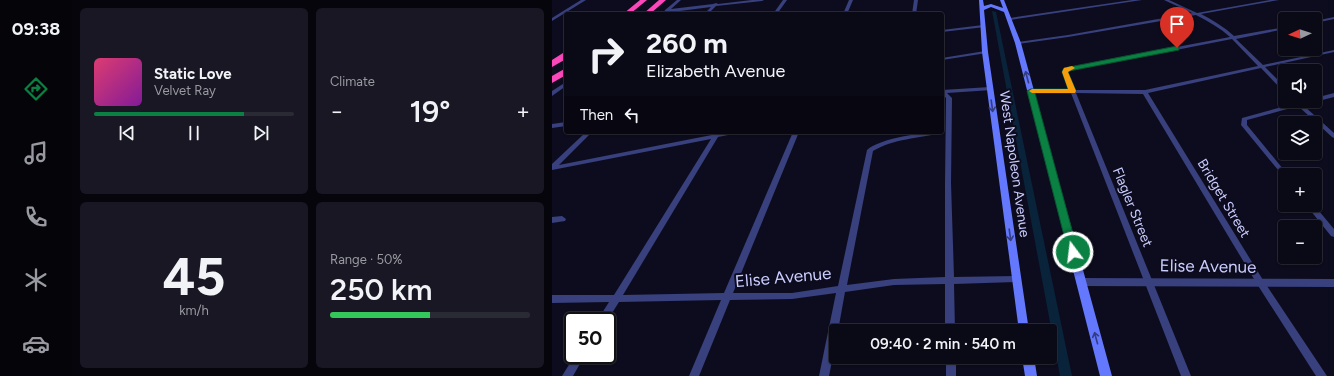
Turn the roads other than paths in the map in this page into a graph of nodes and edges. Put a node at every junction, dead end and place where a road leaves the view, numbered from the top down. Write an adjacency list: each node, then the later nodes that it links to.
1 (584, 0): 20 (street)
2 (644, 0): 21 (highway)
3 (663, 0): 22 (highway)
4 (679, 0): 23 (street)
5 (720, 0): 16 (street)
6 (762, 0): 16 (street)
7 (785, 0): 25 (street)
8 (851, 0): 26 (street)
9 (916, 0): 27 (street)
10 (982, 0): 11 (main road); 17 (main road, West Napoleon Avenue)
11 (996, 0)
12 (1002, 0): 18 (main road, West Napoleon Avenue)
13 (1140, 0): 30 (street)
14 (1166, 0): 28 (street)
15 (1277, 0): 28 (street)
16 (715, 5): 23 (street); 24 (street)
17 (982, 9): 18 (main road); 33 (main road, West Napoleon Avenue)
18 (1006, 11): 30 (main road, West Napoleon Avenue)
19 (564, 12): 31 (street)
20 (565, 12)
21 (629, 12)
22 (648, 12)
23 (664, 12)
24 (708, 12)
25 (776, 12)
26 (846, 12)
27 (914, 12)
28 (1195, 13): 36 (street); 37 (street)
29 (1334, 18): 32 (street)
30 (1010, 19): 37 (main road, West Napoleon Avenue)
31 (552, 20)
32 (1322, 21)
33 (983, 26): 35 (street); 39 (main road, West Napoleon Avenue)
34 (1278, 29): 36 (street)
35 (944, 31)
36 (1232, 38): 43 (street); 51 (street, Flagler Street)
37 (1018, 43): 50 (main road, West Napoleon Avenue, one-way to 37)
38 (1334, 51): 43 (street)
39 (985, 52): 41 (street); 48 (main road, West Napoleon Avenue)
40 (564, 56): 42 (highway)
41 (944, 59)
42 (552, 64)
43 (1261, 67): 46 (street); 54 (street)
44 (564, 72): 45 (highway)
45 (552, 80)
46 (1278, 83)
47 (564, 85): 52 (street)
48 (990, 89): 53 (street); 76 (main road, West Napoleon Avenue, one-way to 76)
49 (564, 90): 52 (street)
50 (1031, 91): 51 (street); 78 (main road, West Napoleon Avenue)
51 (1072, 91): 54 (street); 77 (street, Flagler Street)
52 (554, 92)
53 (944, 92)
54 (1145, 92): 79 (street, Bridget Street)
55 (944, 94): 62 (street)
56 (1334, 95): 57 (street)
57 (1322, 98)
58 (1278, 108): 70 (street)
59 (1304, 108): 68 (street)
60 (564, 124): 61 (street)
61 (552, 126)
62 (944, 131): 75 (street)
63 (587, 134): 69 (street)
64 (726, 134): 67 (street)
65 (795, 134): 83 (street)
66 (931, 134): 81 (street)
67 (716, 136): 69 (street); 82 (street)
68 (1334, 136)
69 (552, 168)
70 (1279, 168)
71 (1316, 212): 74 (street)
72 (562, 219): 73 (street)
73 (552, 220)
74 (1334, 234)
75 (950, 279): 76 (street, Elise Avenue); 81 (street, Elise Avenue); 86 (street)
76 (1016, 279): 87 (main road, West Napoleon Avenue)
77 (1149, 281): 78 (street, Elise Avenue); 79 (street, Elise Avenue); 97 (street, Flagler Street)
78 (1081, 282): 96 (main road, West Napoleon Avenue, one-way to 78)
79 (1260, 282): 80 (street, Elise Avenue); 98 (street, Bridget Street)
80 (1334, 283)
81 (841, 288): 83 (street, Elise Avenue); 93 (street)
82 (616, 298): 83 (street, Elise Avenue); 84 (street, Elise Avenue); 85 (street)
83 (727, 298): 92 (street)
84 (552, 299)
85 (607, 312)
86 (950, 324)
87 (1023, 324)
88 (574, 364): 91 (street)
89 (951, 364): 94 (street)
90 (1029, 364): 95 (main road)
91 (567, 376)
92 (694, 376)
93 (824, 376)
94 (951, 376)
95 (1031, 376)
96 (1106, 376)
97 (1186, 376)
98 (1322, 376)

